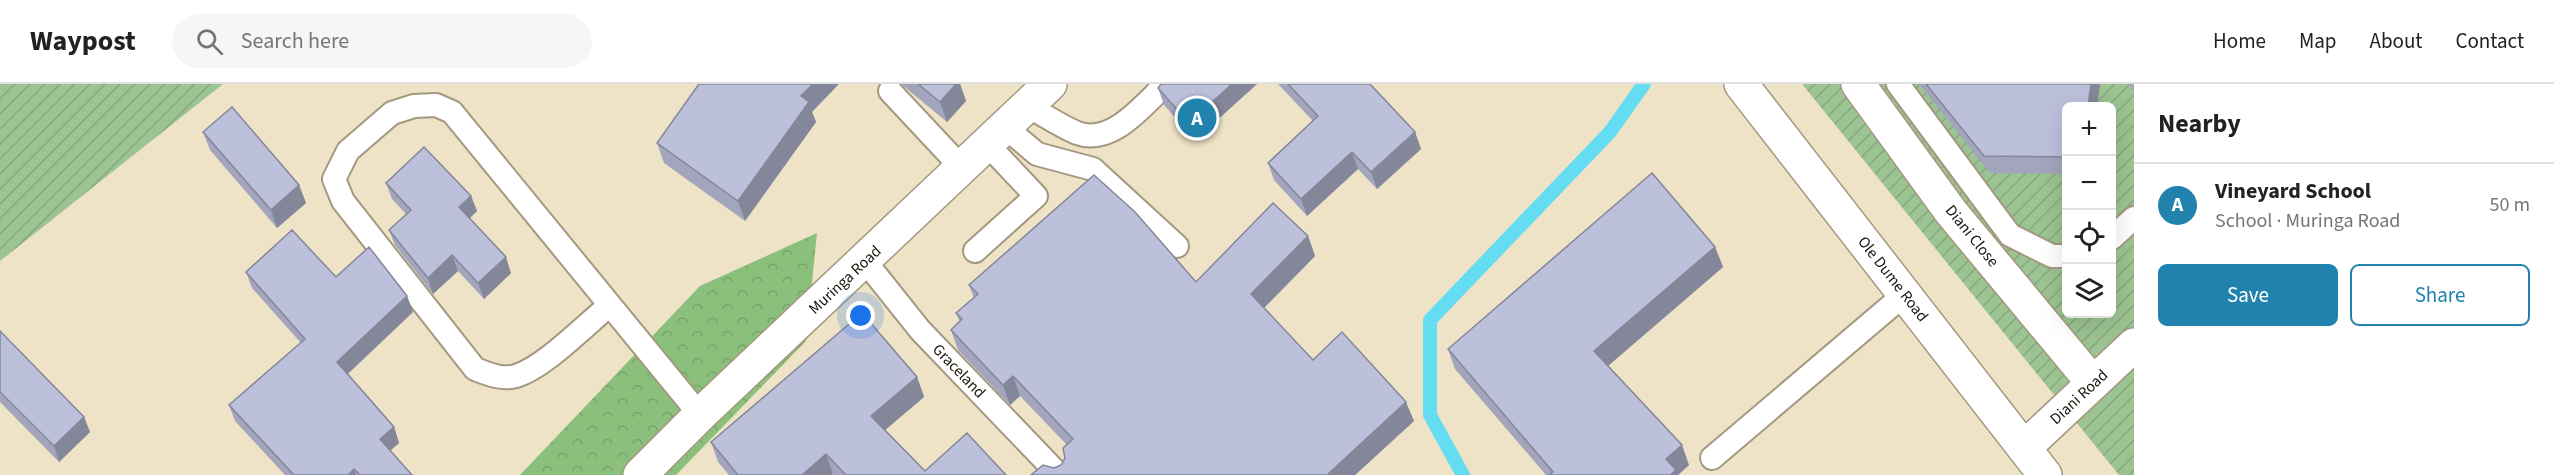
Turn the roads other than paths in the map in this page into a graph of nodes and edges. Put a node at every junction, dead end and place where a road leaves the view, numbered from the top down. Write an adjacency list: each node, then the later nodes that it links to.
1 (1166, 84): 6 (lane)
2 (1741, 84): 14 (street, Ole Dume Road)
3 (1858, 84): 17 (street, Diani Close)
4 (1898, 84): 12 (lane)
5 (890, 91): 7 (lane)
6 (1026, 105): 7 (street, Muringa Road); 10 (lane); 11 (lane)
7 (962, 168): 13 (street, Muringa Road)
8 (2134, 218): 9 (lane)
9 (2116, 234)
10 (1177, 246)
11 (975, 251)
12 (2062, 256)
13 (865, 261): 18 (street, Muringa Road); 22 (lane, Graceland)
14 (1905, 294): 19 (street, Ole Dume Road); 20 (lane)
15 (610, 305): 15 (lane); 18 (lane)
16 (2134, 345): 17 (street, Diani Road)
17 (2093, 383): 19 (street, Diani Road)
18 (700, 415): 21 (street, Muringa Road)
19 (2024, 448): 23 (street, Ole Dume Road)
20 (1712, 459)
21 (651, 472)
22 (1059, 475)
23 (2045, 475)

